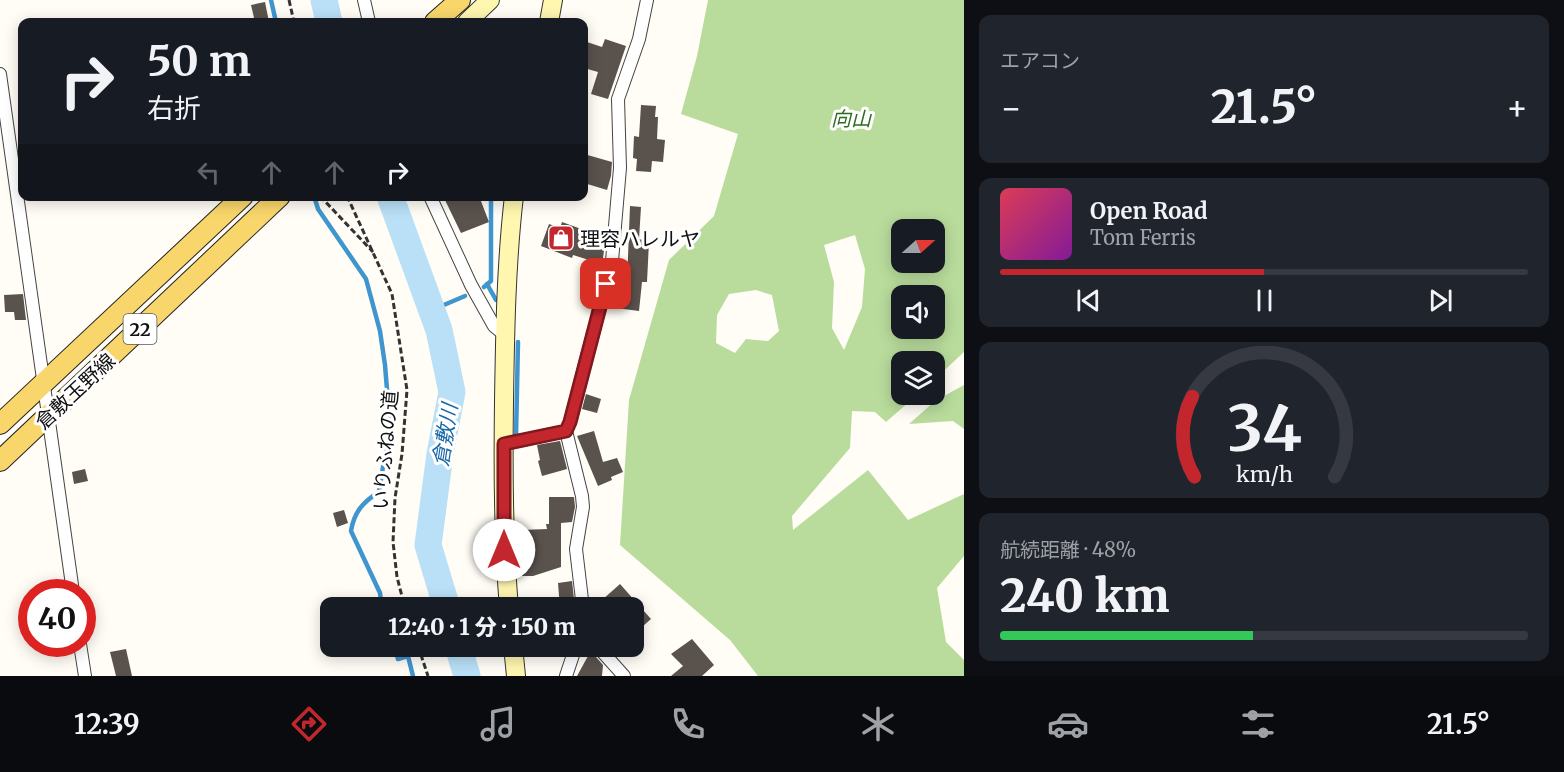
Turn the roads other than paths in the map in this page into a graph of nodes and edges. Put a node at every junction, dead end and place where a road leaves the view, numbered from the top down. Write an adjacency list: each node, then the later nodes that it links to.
1 (364, 0): 6 (street)
2 (460, 0): 7 (main road)
3 (467, 0): 8 (main road)
4 (490, 0): 9 (street)
5 (647, 0): 21 (street)
6 (368, 18)
7 (440, 18)
8 (451, 18)
9 (471, 18)
10 (0, 74): 11 (street)
11 (18, 200)
12 (18, 201): 18 (street)
13 (238, 201): 18 (main road, 倉敷玉野線 / 22)
14 (275, 201): 19 (main road, 倉敷玉野線 / 22)
15 (432, 201): 17 (street)
16 (513, 201): 17 (street)
17 (505, 334): 22 (street)
18 (44, 382): 19 (street); 20 (main road, 倉敷玉野線 / 22)
19 (49, 415): 23 (main road, 倉敷玉野線 / 22); 24 (street)
20 (0, 423)
21 (566, 431): 22 (street); 26 (street)
22 (504, 444): 25 (street)
23 (0, 461)
24 (71, 579)
25 (508, 597)
26 (583, 597)
27 (82, 657): 31 (street)
28 (514, 657): 32 (street)
29 (573, 657): 33 (street)
30 (607, 657): 34 (street)
31 (85, 676)
32 (516, 676)
33 (566, 676)
34 (624, 676)

